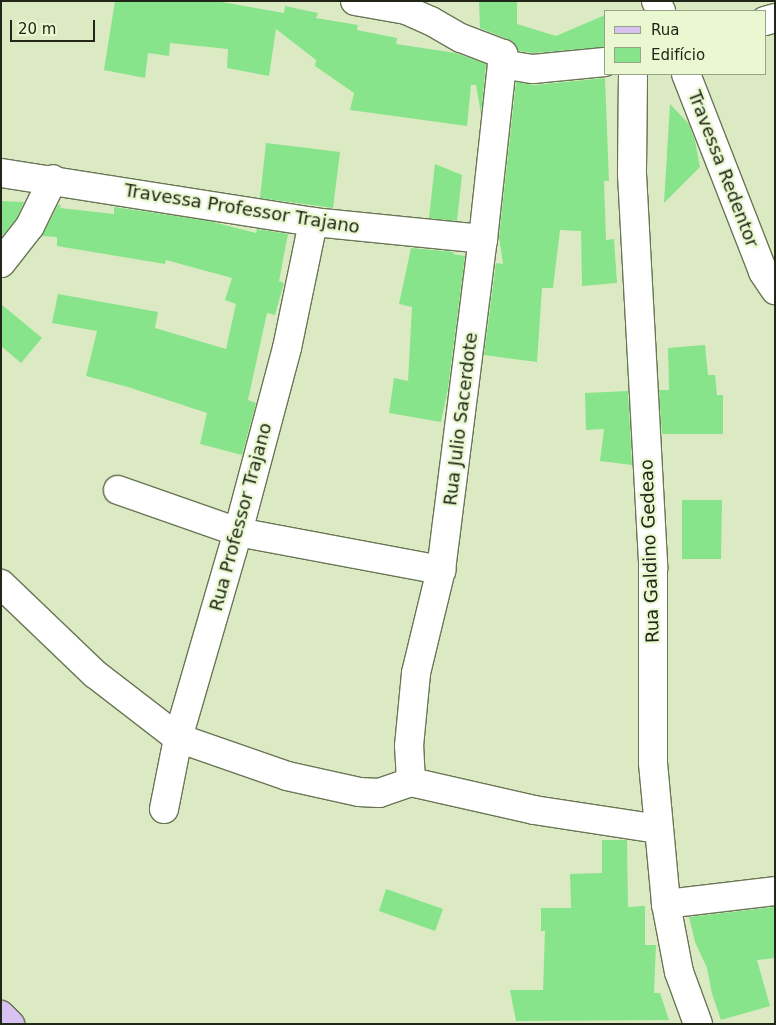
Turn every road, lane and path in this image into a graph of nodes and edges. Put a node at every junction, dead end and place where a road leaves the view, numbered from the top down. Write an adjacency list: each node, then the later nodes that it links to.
1 (354, 1): 2 (street)
2 (503, 54): 3 (street); 9 (street, Rua Julio Sacerdote)
3 (604, 62)
4 (633, 75): 19 (street, Rua Galdino Gedeao)
5 (686, 75): 11 (street, Travessa Redentor)
6 (1, 173): 7 (street, Travessa Professor Trajano)
7 (53, 180): 8 (street, Travessa Professor Trajano); 10 (street)
8 (314, 222): 9 (street, Travessa Professor Trajano); 13 (street, Rua Professor Trajano)
9 (483, 239): 14 (street, Rua Julio Sacerdote)
10 (1, 263)
11 (775, 290)
12 (118, 490): 13 (street)
13 (238, 532): 14 (street); 16 (street, Rua Professor Trajano)
14 (441, 570): 17 (street, Rua Julio Sacerdote)
15 (1, 584): 16 (street)
16 (178, 738): 17 (street); 18 (street, Rua Professor Trajano)
17 (411, 782): 19 (street)
18 (164, 809)
19 (658, 829): 21 (street, Rua Galdino Gedeao)
20 (775, 891): 21 (street)
21 (666, 904): 24 (street, Rua Galdino Gedeao)
22 (1, 1015): 23 (main road)
23 (10, 1024)
24 (698, 1024)

